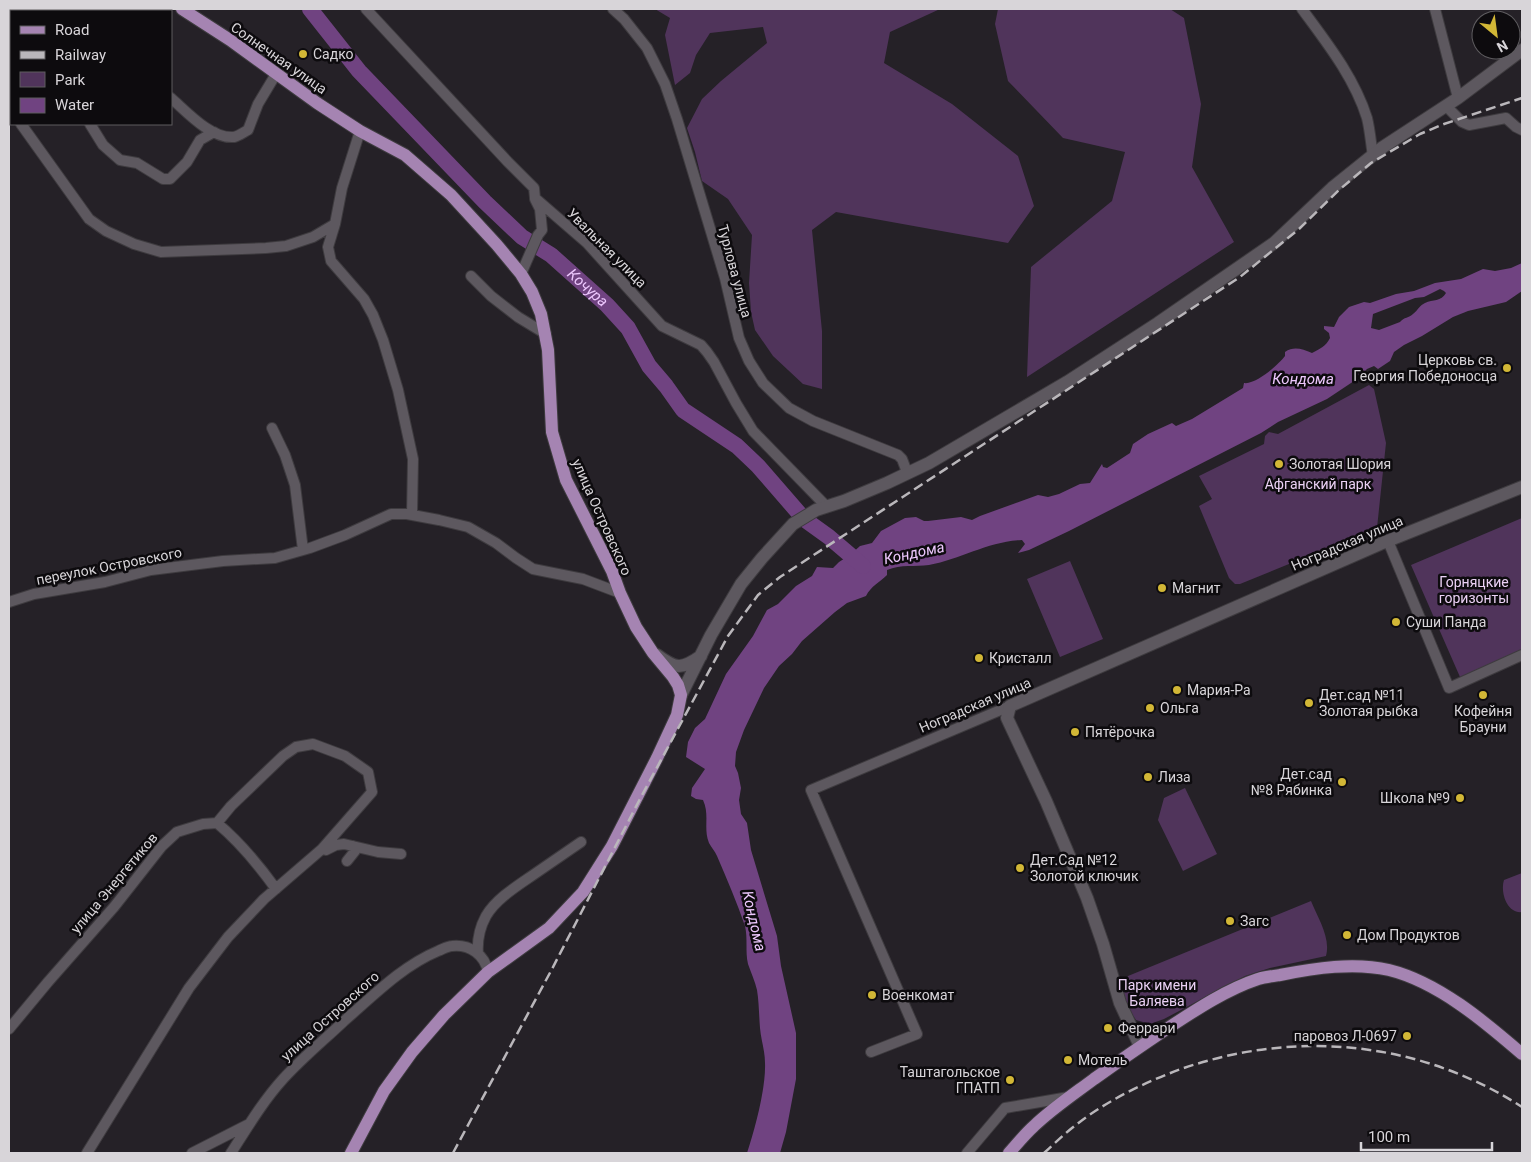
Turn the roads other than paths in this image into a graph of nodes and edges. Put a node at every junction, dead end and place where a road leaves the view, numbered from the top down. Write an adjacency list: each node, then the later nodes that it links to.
1 (182, 9): 7 (main road, Солнечная улица)
2 (366, 9): 17 (street, Увальная улица)
3 (614, 9): 23 (street, Турлова улица)
4 (1302, 9): 16 (street)
5 (1435, 9): 8 (street)
6 (1522, 50): 8 (street)
7 (276, 74): 14 (main road, Солнечная улица); 15 (street)
8 (1458, 98): 10 (street)
9 (172, 99): 15 (street)
10 (1446, 106): 13 (street); 16 (street)
11 (22, 125): 18 (street)
12 (91, 125): 15 (street)
13 (1522, 130)
14 (360, 131): 18 (street); 19 (main road, улица Островского)
15 (214, 132)
16 (1373, 156): 23 (street)
17 (535, 198): 19 (street); 25 (street, Увальная улица)
18 (335, 224): 26 (street)
19 (521, 274): 21 (main road, улица Островского)
20 (471, 276): 21 (street)
21 (546, 334): 29 (main road, улица Островского)
22 (272, 428): 28 (street)
23 (907, 472): 25 (street)
24 (1522, 487): 27 (street, Ноградская улица)
25 (821, 508): 33 (street)
26 (412, 515): 28 (street, переулок Островского); 29 (street, переулок Островского)
27 (1388, 541): 32 (street); 35 (street, Ноградская улица)
28 (303, 550): 30 (street, переулок Островского)
29 (620, 594): 31 (main road, улица Островского)
30 (9, 602)
31 (653, 653): 33 (street); 34 (main road, улица Островского)
32 (1522, 655)
33 (701, 656): 34 (street)
34 (681, 695): 44 (main road)
35 (1010, 706): 46 (street); 47 (street, Ноградская улица)
36 (217, 823): 39 (street); 42 (street); 45 (street, улица Энергетиков)
37 (581, 842): 43 (street)
38 (353, 846): 39 (street); 40 (street); 41 (street)
39 (322, 849): 42 (street)
40 (401, 854)
41 (347, 861)
42 (276, 889): 51 (street)
43 (478, 954): 44 (street); 50 (street, улица Островского)
44 (488, 972): 54 (main road)
45 (9, 1029)
46 (1140, 1046): 48 (main road); 49 (main road)
47 (872, 1052)
48 (1522, 1054)
49 (1070, 1097): 55 (street); 56 (main road)
50 (250, 1124): 52 (street); 53 (street, улица Островского)
51 (87, 1153)
52 (192, 1153)
53 (231, 1153)
54 (351, 1153)
55 (967, 1153)
56 (1009, 1153)

